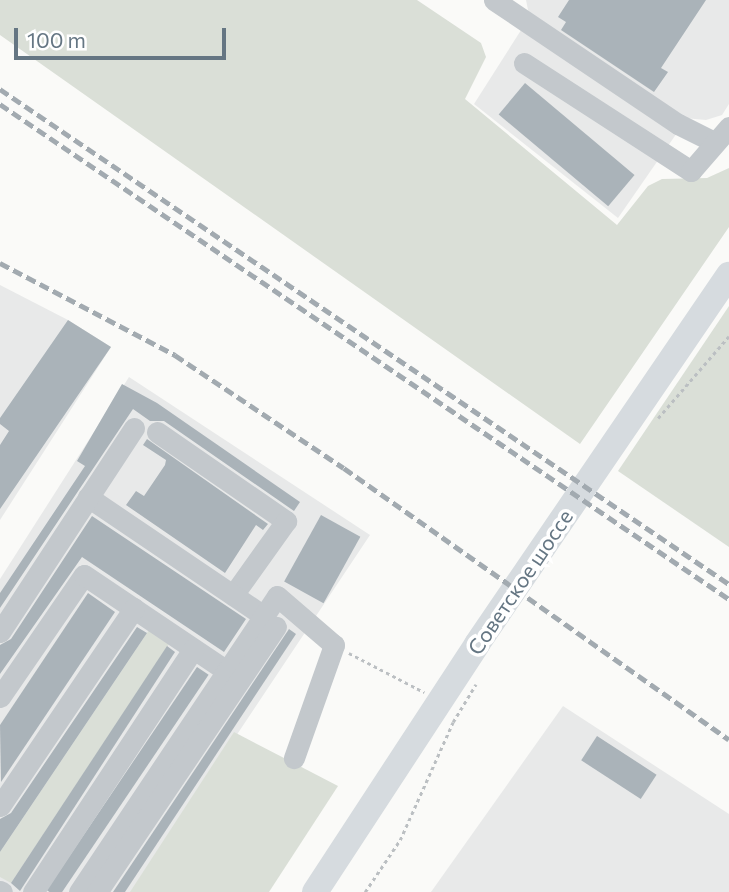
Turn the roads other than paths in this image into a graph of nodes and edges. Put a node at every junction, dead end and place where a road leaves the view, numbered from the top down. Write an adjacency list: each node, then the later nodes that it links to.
1 (494, 0): 4 (lane)
2 (524, 63): 4 (lane)
3 (729, 127): 4 (lane)
4 (714, 142)
5 (729, 275): 21 (main road, Советское шоссе)
6 (134, 428): 8 (lane)
7 (157, 432): 9 (lane)
8 (88, 497): 9 (lane); 12 (lane)
9 (239, 588): 11 (lane)
10 (134, 608): 13 (lane); 15 (lane); 17 (lane)
11 (270, 622): 14 (lane); 16 (lane); 20 (lane)
12 (0, 632)
13 (193, 649): 14 (lane); 18 (lane)
14 (227, 671): 19 (lane)
15 (0, 697)
16 (293, 758)
17 (2, 797)
18 (33, 892)
19 (79, 892)
20 (97, 892)
21 (315, 892)

